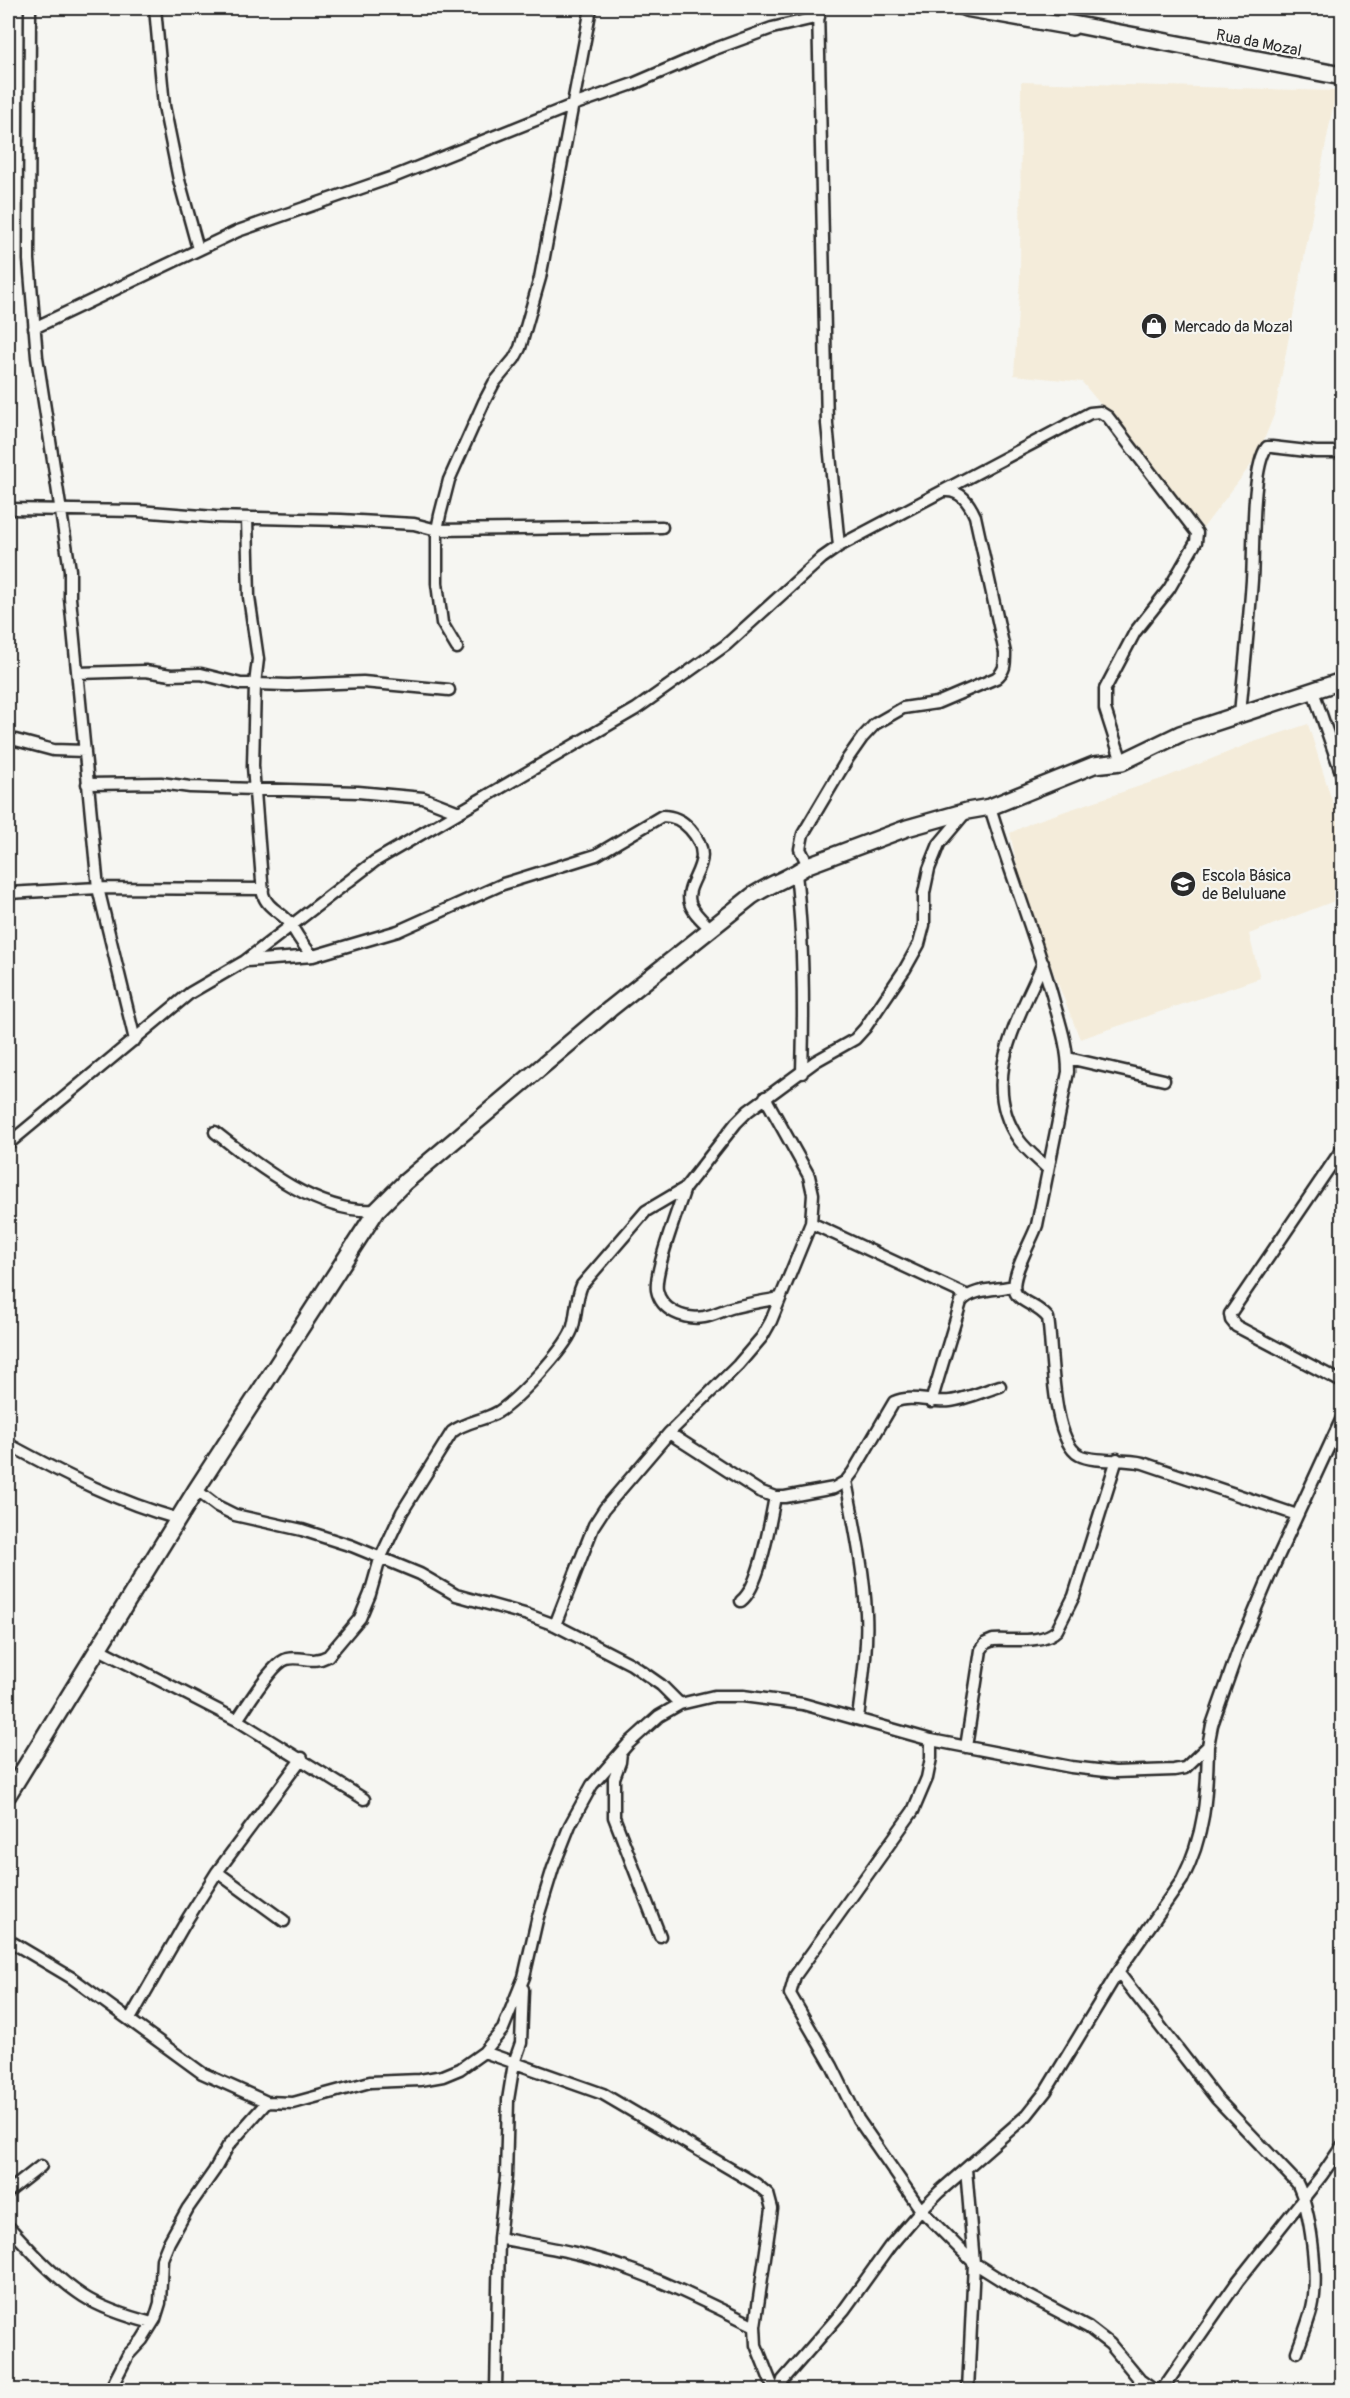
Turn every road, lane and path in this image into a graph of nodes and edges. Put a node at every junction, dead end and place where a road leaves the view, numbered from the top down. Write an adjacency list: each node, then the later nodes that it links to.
1 (30, 8): 10 (street)
2 (155, 8): 9 (street)
3 (591, 8): 8 (street)
4 (965, 8): 7 (street, Rua da Mozal)
5 (819, 12): 8 (street); 18 (street)
6 (1342, 71): 7 (street)
7 (1342, 76): 7 (street, Rua da Mozal)
8 (573, 105): 9 (street); 17 (street)
9 (198, 249): 10 (street)
10 (34, 328): 14 (street)
11 (1342, 452): 25 (street)
12 (945, 491): 18 (street); 28 (street); 35 (street)
13 (8, 509): 14 (street)
14 (62, 510): 15 (street); 20 (street)
15 (247, 518): 17 (street); 22 (street)
16 (662, 527): 17 (street)
17 (437, 530): 19 (street)
18 (839, 546): 34 (street)
19 (457, 648)
20 (78, 674): 22 (street); 27 (street)
21 (1342, 681): 24 (street)
22 (255, 684): 23 (street); 31 (street)
23 (449, 690)
24 (1313, 691): 25 (street); 29 (street)
25 (1240, 714): 28 (street)
26 (8, 738): 27 (street)
27 (85, 751): 30 (street)
28 (1122, 762): 32 (street)
29 (1342, 775)
30 (87, 784): 31 (street); 36 (street)
31 (255, 788): 34 (street); 37 (street)
32 (990, 807): 33 (street); 43 (street)
33 (967, 810): 35 (street); 46 (street)
34 (459, 812): 39 (street)
35 (802, 869): 40 (street); 46 (street)
36 (98, 888): 37 (street); 38 (street); 44 (street)
37 (263, 889): 39 (street)
38 (8, 893)
39 (291, 924): 41 (street); 42 (street)
40 (711, 929): 41 (street); 54 (street)
41 (313, 956): 42 (street)
42 (245, 961): 44 (street)
43 (1043, 963): 45 (street); 52 (street)
44 (135, 1040): 50 (street)
45 (1068, 1058): 47 (street); 52 (street)
46 (802, 1073): 48 (street)
47 (1164, 1080)
48 (765, 1097): 53 (street); 55 (street)
49 (215, 1132): 54 (street)
50 (8, 1144)
51 (1342, 1149): 59 (street)
52 (1048, 1169): 56 (street)
53 (685, 1188): 58 (street); 71 (street)
54 (377, 1210): 67 (street)
55 (811, 1223): 57 (street); 58 (street)
56 (1014, 1286): 57 (street); 65 (street)
57 (966, 1295): 61 (street)
58 (780, 1298): 63 (street)
59 (1342, 1382)
60 (1000, 1386): 61 (street)
61 (931, 1402): 66 (street)
62 (1342, 1418): 69 (street)
63 (669, 1433): 68 (street); 73 (street)
64 (8, 1444): 70 (street)
65 (1117, 1459): 69 (street); 80 (street)
66 (846, 1481): 68 (street); 76 (street)
67 (196, 1490): 70 (street); 71 (street)
68 (775, 1497): 72 (street)
69 (1298, 1515): 79 (street)
70 (179, 1519): 74 (street)
71 (380, 1559): 73 (street); 77 (street)
72 (741, 1601)
73 (555, 1624): 75 (street)
74 (99, 1649): 77 (street); 85 (street)
75 (680, 1704): 76 (street); 81 (street)
76 (858, 1718): 78 (street)
77 (237, 1720): 82 (street)
78 (931, 1740): 80 (street); 102 (street)
79 (1208, 1746): 80 (street); 91 (street)
80 (966, 1747)
81 (621, 1752): 83 (street); 84 (street)
82 (302, 1758): 86 (street); 87 (street)
83 (606, 1768): 84 (street); 92 (street)
84 (615, 1778): 89 (street)
85 (8, 1796)
86 (364, 1799)
87 (217, 1872): 88 (street); 93 (street)
88 (284, 1921)
89 (660, 1936)
90 (8, 1940): 93 (street)
91 (1118, 1972): 99 (street); 101 (street)
92 (524, 1977): 94 (street); 95 (street)
93 (130, 2019): 96 (street)
94 (483, 2052): 95 (street); 96 (street)
95 (514, 2063): 104 (street); 107 (street)
96 (267, 2102): 106 (street)
97 (1342, 2146): 101 (street)
98 (41, 2166): 100 (street)
99 (966, 2169): 102 (street); 105 (street)
100 (8, 2192)
101 (1304, 2197): 108 (street); 116 (street)
102 (921, 2210): 105 (street); 113 (street)
103 (8, 2226): 106 (street)
104 (499, 2238): 107 (street); 111 (street)
105 (974, 2263): 114 (street); 115 (street)
106 (152, 2324): 110 (street)
107 (755, 2326): 109 (street)
108 (1297, 2352)
109 (772, 2387): 112 (street)
110 (110, 2391)
111 (496, 2391)
112 (760, 2391)
113 (780, 2391)
114 (968, 2391)
115 (1154, 2391)
116 (1162, 2391)

